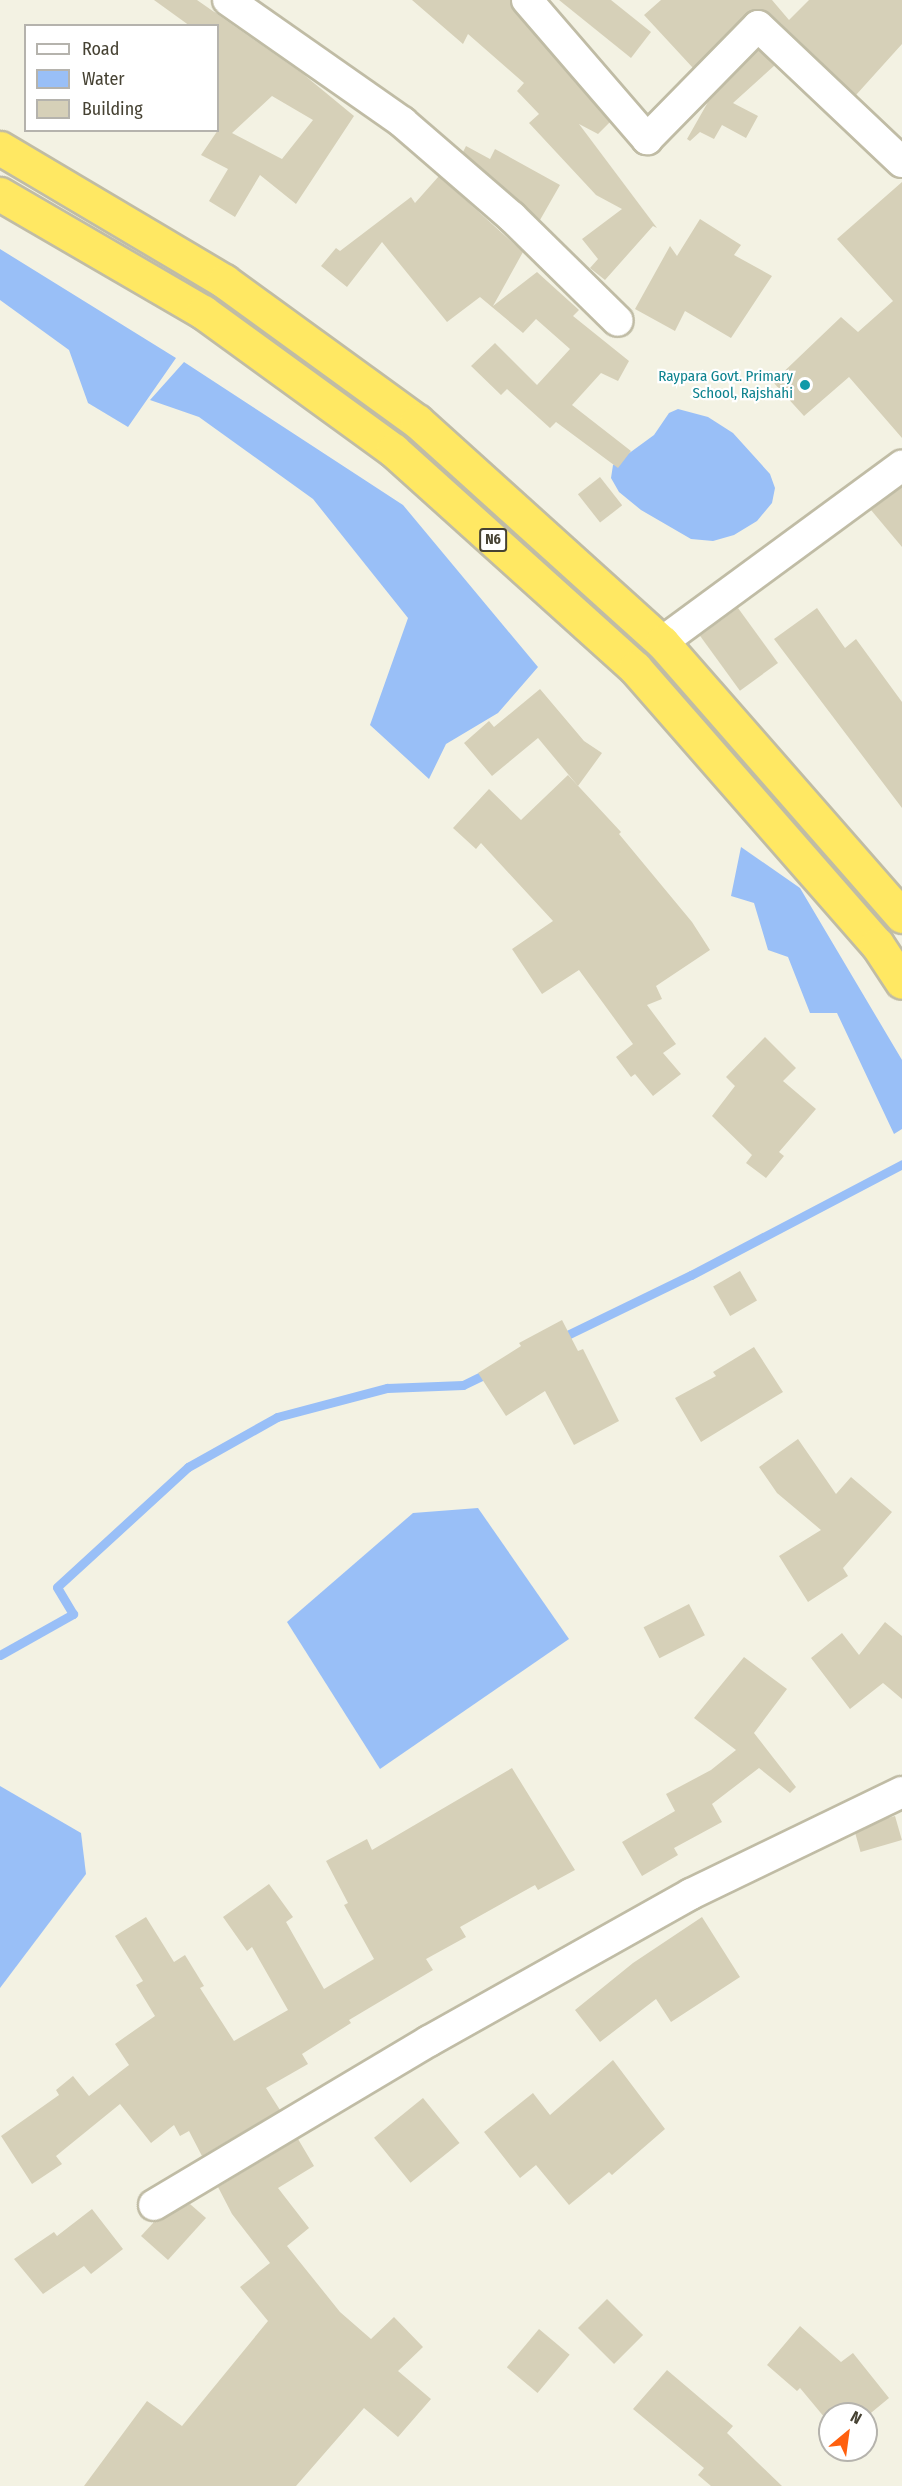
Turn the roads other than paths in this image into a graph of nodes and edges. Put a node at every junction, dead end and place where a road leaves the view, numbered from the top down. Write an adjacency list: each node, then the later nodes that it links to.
1 (228, 0): 6 (street)
2 (527, 0): 4 (street)
3 (0, 148): 8 (highway, N6)
4 (902, 162)
5 (0, 194): 10 (highway, N6)
6 (618, 321)
7 (902, 466): 8 (street)
8 (662, 642): 9 (highway, N6)
9 (902, 916)
10 (902, 982)
11 (902, 1792): 12 (street)
12 (154, 2205)

